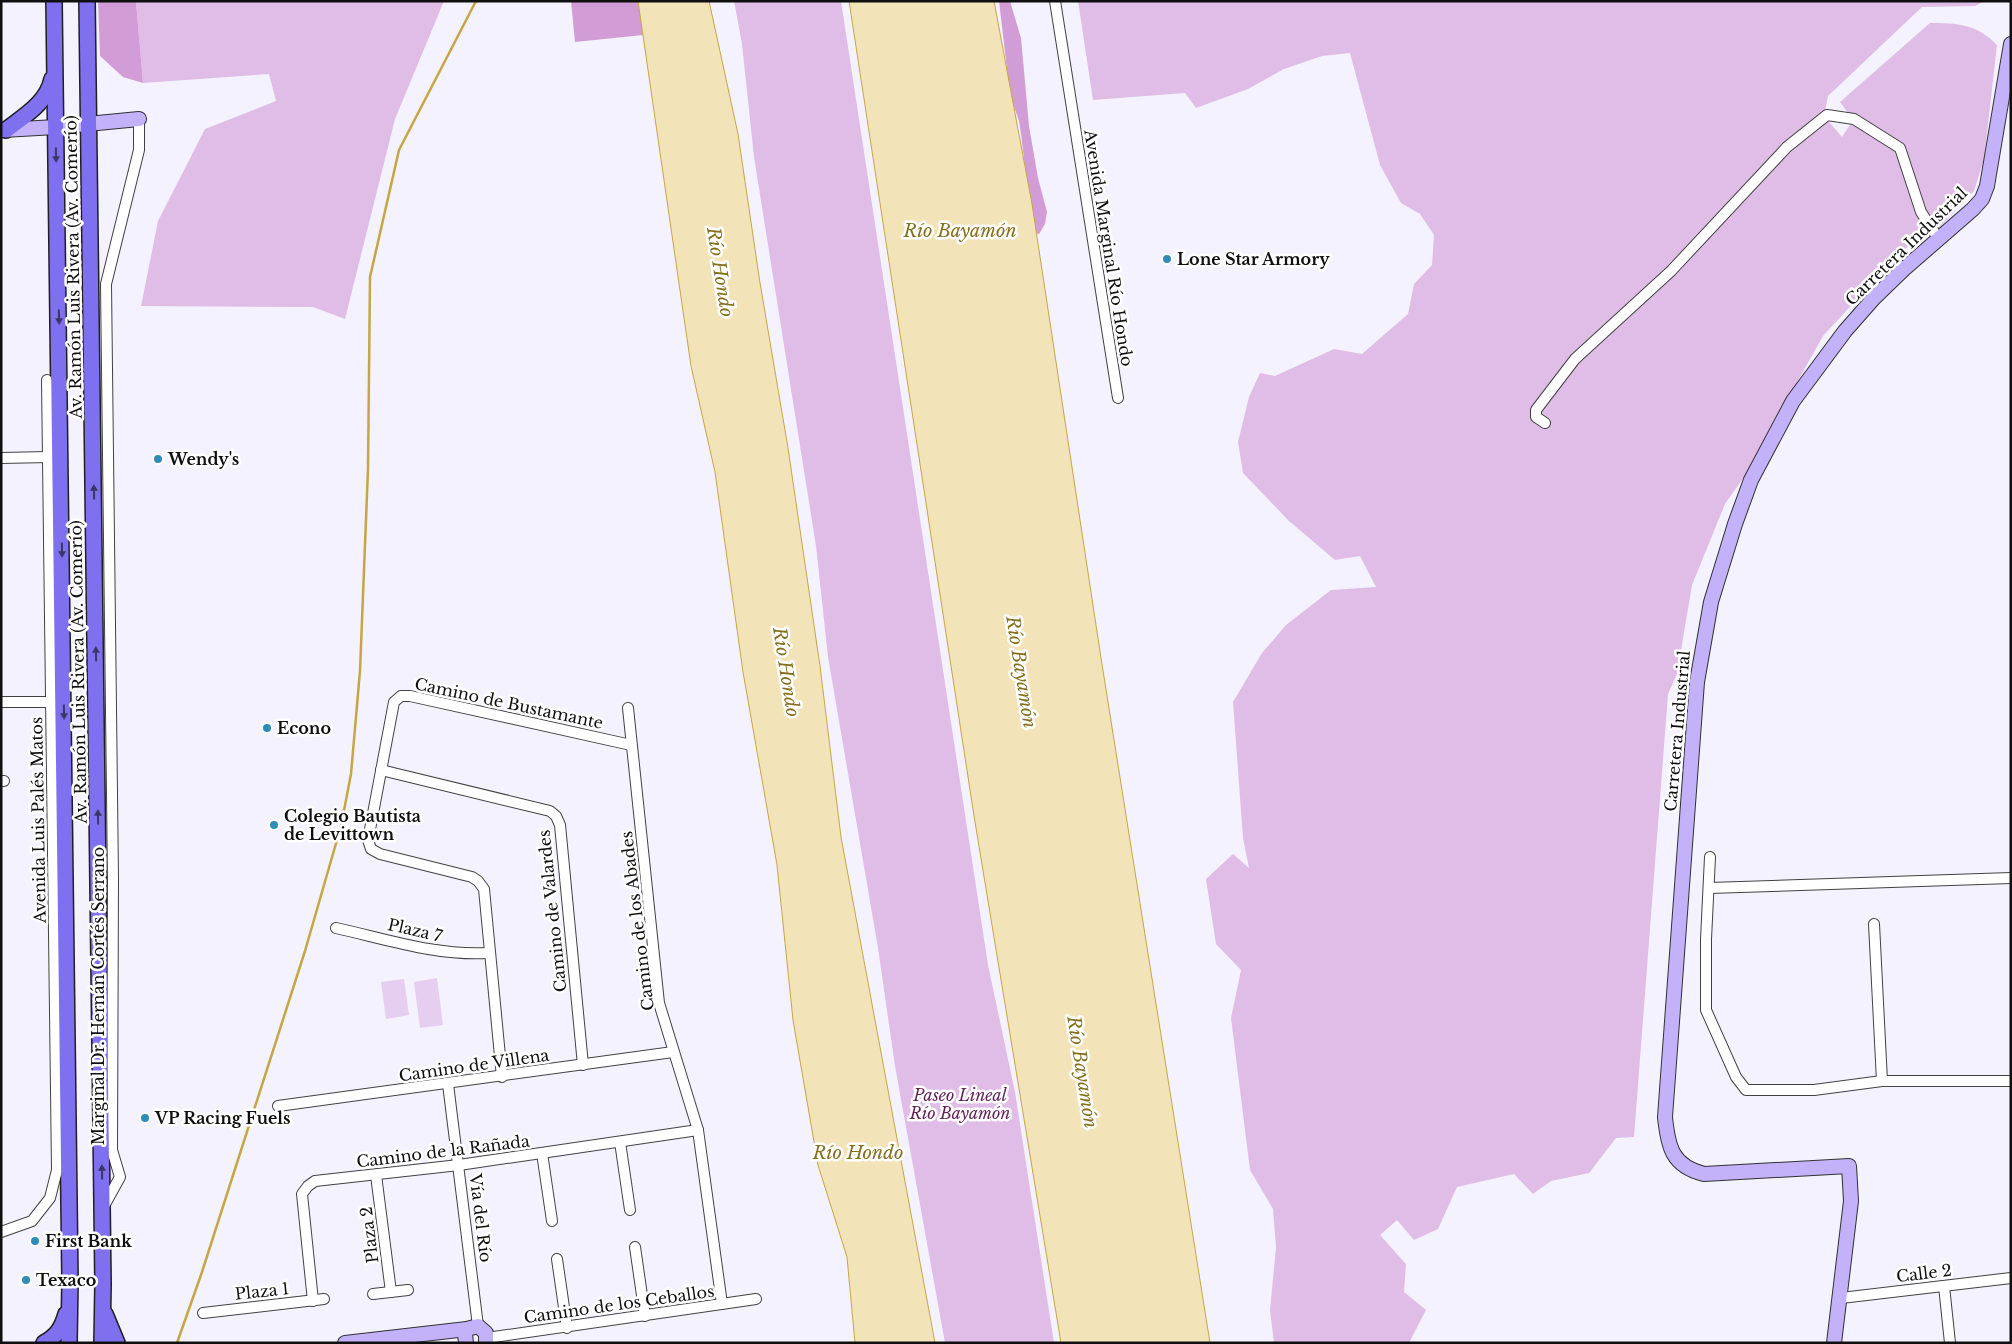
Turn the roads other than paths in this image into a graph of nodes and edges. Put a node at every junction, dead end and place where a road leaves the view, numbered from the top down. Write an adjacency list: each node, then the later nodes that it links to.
1 (54, 1): 5 (main road, Av. Ramón Luis Rivera (Av. Comerío))
2 (87, 1): 8 (main road, Av. Ramón Luis Rivera (Av. Comerío))
3 (1055, 1): 13 (street, Avenida Marginal Río Hondo)
4 (2011, 44): 6 (street, Carretera Industrial)
5 (55, 58): 9 (main road, Av. Ramón Luis Rivera (Av. Comerío)); 10 (main road)
6 (2006, 96): 11 (street, Carretera Industrial)
7 (139, 119): 8 (street); 41 (street, Marginal Dr. Hernán Cortés Serrano)
8 (89, 123): 9 (street); 41 (main road, Av. Ramón Luis Rivera (Av. Comerío), one-way to 8)
9 (56, 127): 10 (street); 51 (main road, Av. Ramón Luis Rivera (Av. Comerío), one-way to 51)
10 (4, 130)
11 (1938, 238): 14 (street); 52 (street, Carretera Industrial)
12 (47, 380): 15 (street, Avenida Luis Palés Matos)
13 (1118, 398)
14 (1545, 423)
15 (48, 457): 16 (street); 18 (street, Avenida Luis Palés Matos)
16 (1, 458)
17 (1, 702): 18 (street)
18 (52, 702): 43 (street, Avenida Luis Palés Matos)
19 (628, 708): 20 (street, Camino de los Abades)
20 (631, 745): 21 (street, Camino de Bustamante); 28 (street, Camino de los Abades)
21 (381, 770): 27 (street, Camino de Bustamante); 29 (street, Camino de Valardes)
22 (1710, 857): 24 (street)
23 (2011, 878): 24 (street)
24 (1709, 888): 31 (street)
25 (1874, 924): 31 (street)
26 (336, 928): 27 (street, Plaza 7)
27 (488, 953): 30 (street, Camino de Bustamante)
28 (673, 1052): 29 (street, Camino de Villena); 35 (street, Camino de los Abades)
29 (583, 1065): 30 (street, Camino de Villena)
30 (502, 1077): 33 (street, Camino de Villena)
31 (1882, 1081): 32 (street)
32 (2011, 1081)
33 (448, 1084): 34 (street, Camino de Villena); 38 (street, Vía del Río)
34 (278, 1106)
35 (698, 1130): 36 (street, Camino de la Rañada); 57 (street, Camino de los Abades)
36 (620, 1142): 37 (street, Camino de la Rañada); 40 (street)
37 (542, 1154): 38 (street, Camino de la Rañada); 42 (street)
38 (459, 1165): 39 (street, Camino de la Rañada); 61 (street, Vía del Río)
39 (376, 1175): 49 (street, Plaza 2); 55 (street, Camino de la Rañada)
40 (630, 1210)
41 (102, 1211): 56 (main road, Av. Ramón Luis Rivera (Av. Comerío))
42 (552, 1221)
43 (1, 1232)
44 (635, 1247): 59 (street)
45 (557, 1259): 60 (street)
46 (2011, 1278): 47 (street, Calle 2)
47 (1944, 1286): 52 (street, Calle 2); 69 (street)
48 (408, 1290): 49 (street)
49 (391, 1292): 50 (street)
50 (373, 1294)
51 (70, 1295): 63 (main road); 64 (main road, Av. Ramón Luis Rivera (Av. Comerío))
52 (1841, 1298): 68 (street, Carretera Industrial)
53 (756, 1299): 57 (street, Camino de los Ceballos)
54 (324, 1300): 55 (street, Plaza 1)
55 (313, 1301): 58 (street, Plaza 1)
56 (102, 1304): 65 (main road, Av. Ramón Luis Rivera (Av. Comerío)); 66 (main road)
57 (722, 1304): 59 (street, Camino de los Ceballos)
58 (203, 1313)
59 (645, 1316): 60 (street, Camino de los Ceballos)
60 (566, 1328): 62 (street, Camino de los Ceballos)
61 (470, 1333): 62 (street); 67 (street)
62 (486, 1340)
63 (44, 1343)
64 (69, 1343)
65 (102, 1343)
66 (117, 1343)
67 (345, 1343)
68 (1834, 1343)
69 (1950, 1343)

